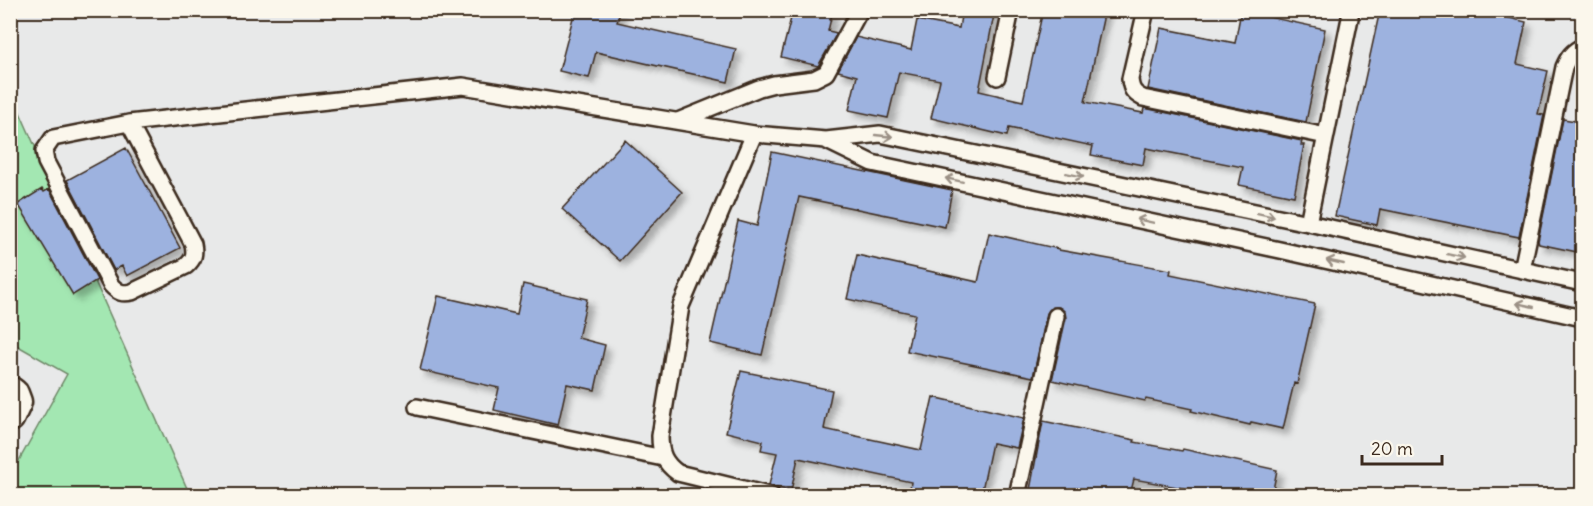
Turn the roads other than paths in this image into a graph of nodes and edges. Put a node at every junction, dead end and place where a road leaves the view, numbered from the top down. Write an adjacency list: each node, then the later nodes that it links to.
1 (860, 10): 7 (lane)
2 (1011, 10): 6 (lane)
3 (1146, 10): 10 (lane)
4 (1350, 10): 10 (lane)
5 (1582, 47): 13 (lane)
6 (996, 77)
7 (678, 121): 8 (lane); 9 (lane)
8 (129, 123): 8 (lane)
9 (754, 134): 11 (lane); 20 (lane)
10 (1326, 136): 12 (lane)
11 (826, 140): 12 (lane, one-way to 12); 16 (lane, one-way to 11)
12 (1308, 223): 13 (lane, one-way to 13)
13 (1522, 270): 14 (lane)
14 (1582, 283)
15 (1056, 316): 22 (lane)
16 (1582, 318)
17 (10, 391): 19 (street)
18 (417, 407): 20 (lane)
19 (10, 417)
20 (663, 458): 21 (lane)
21 (772, 495)
22 (1017, 495)

